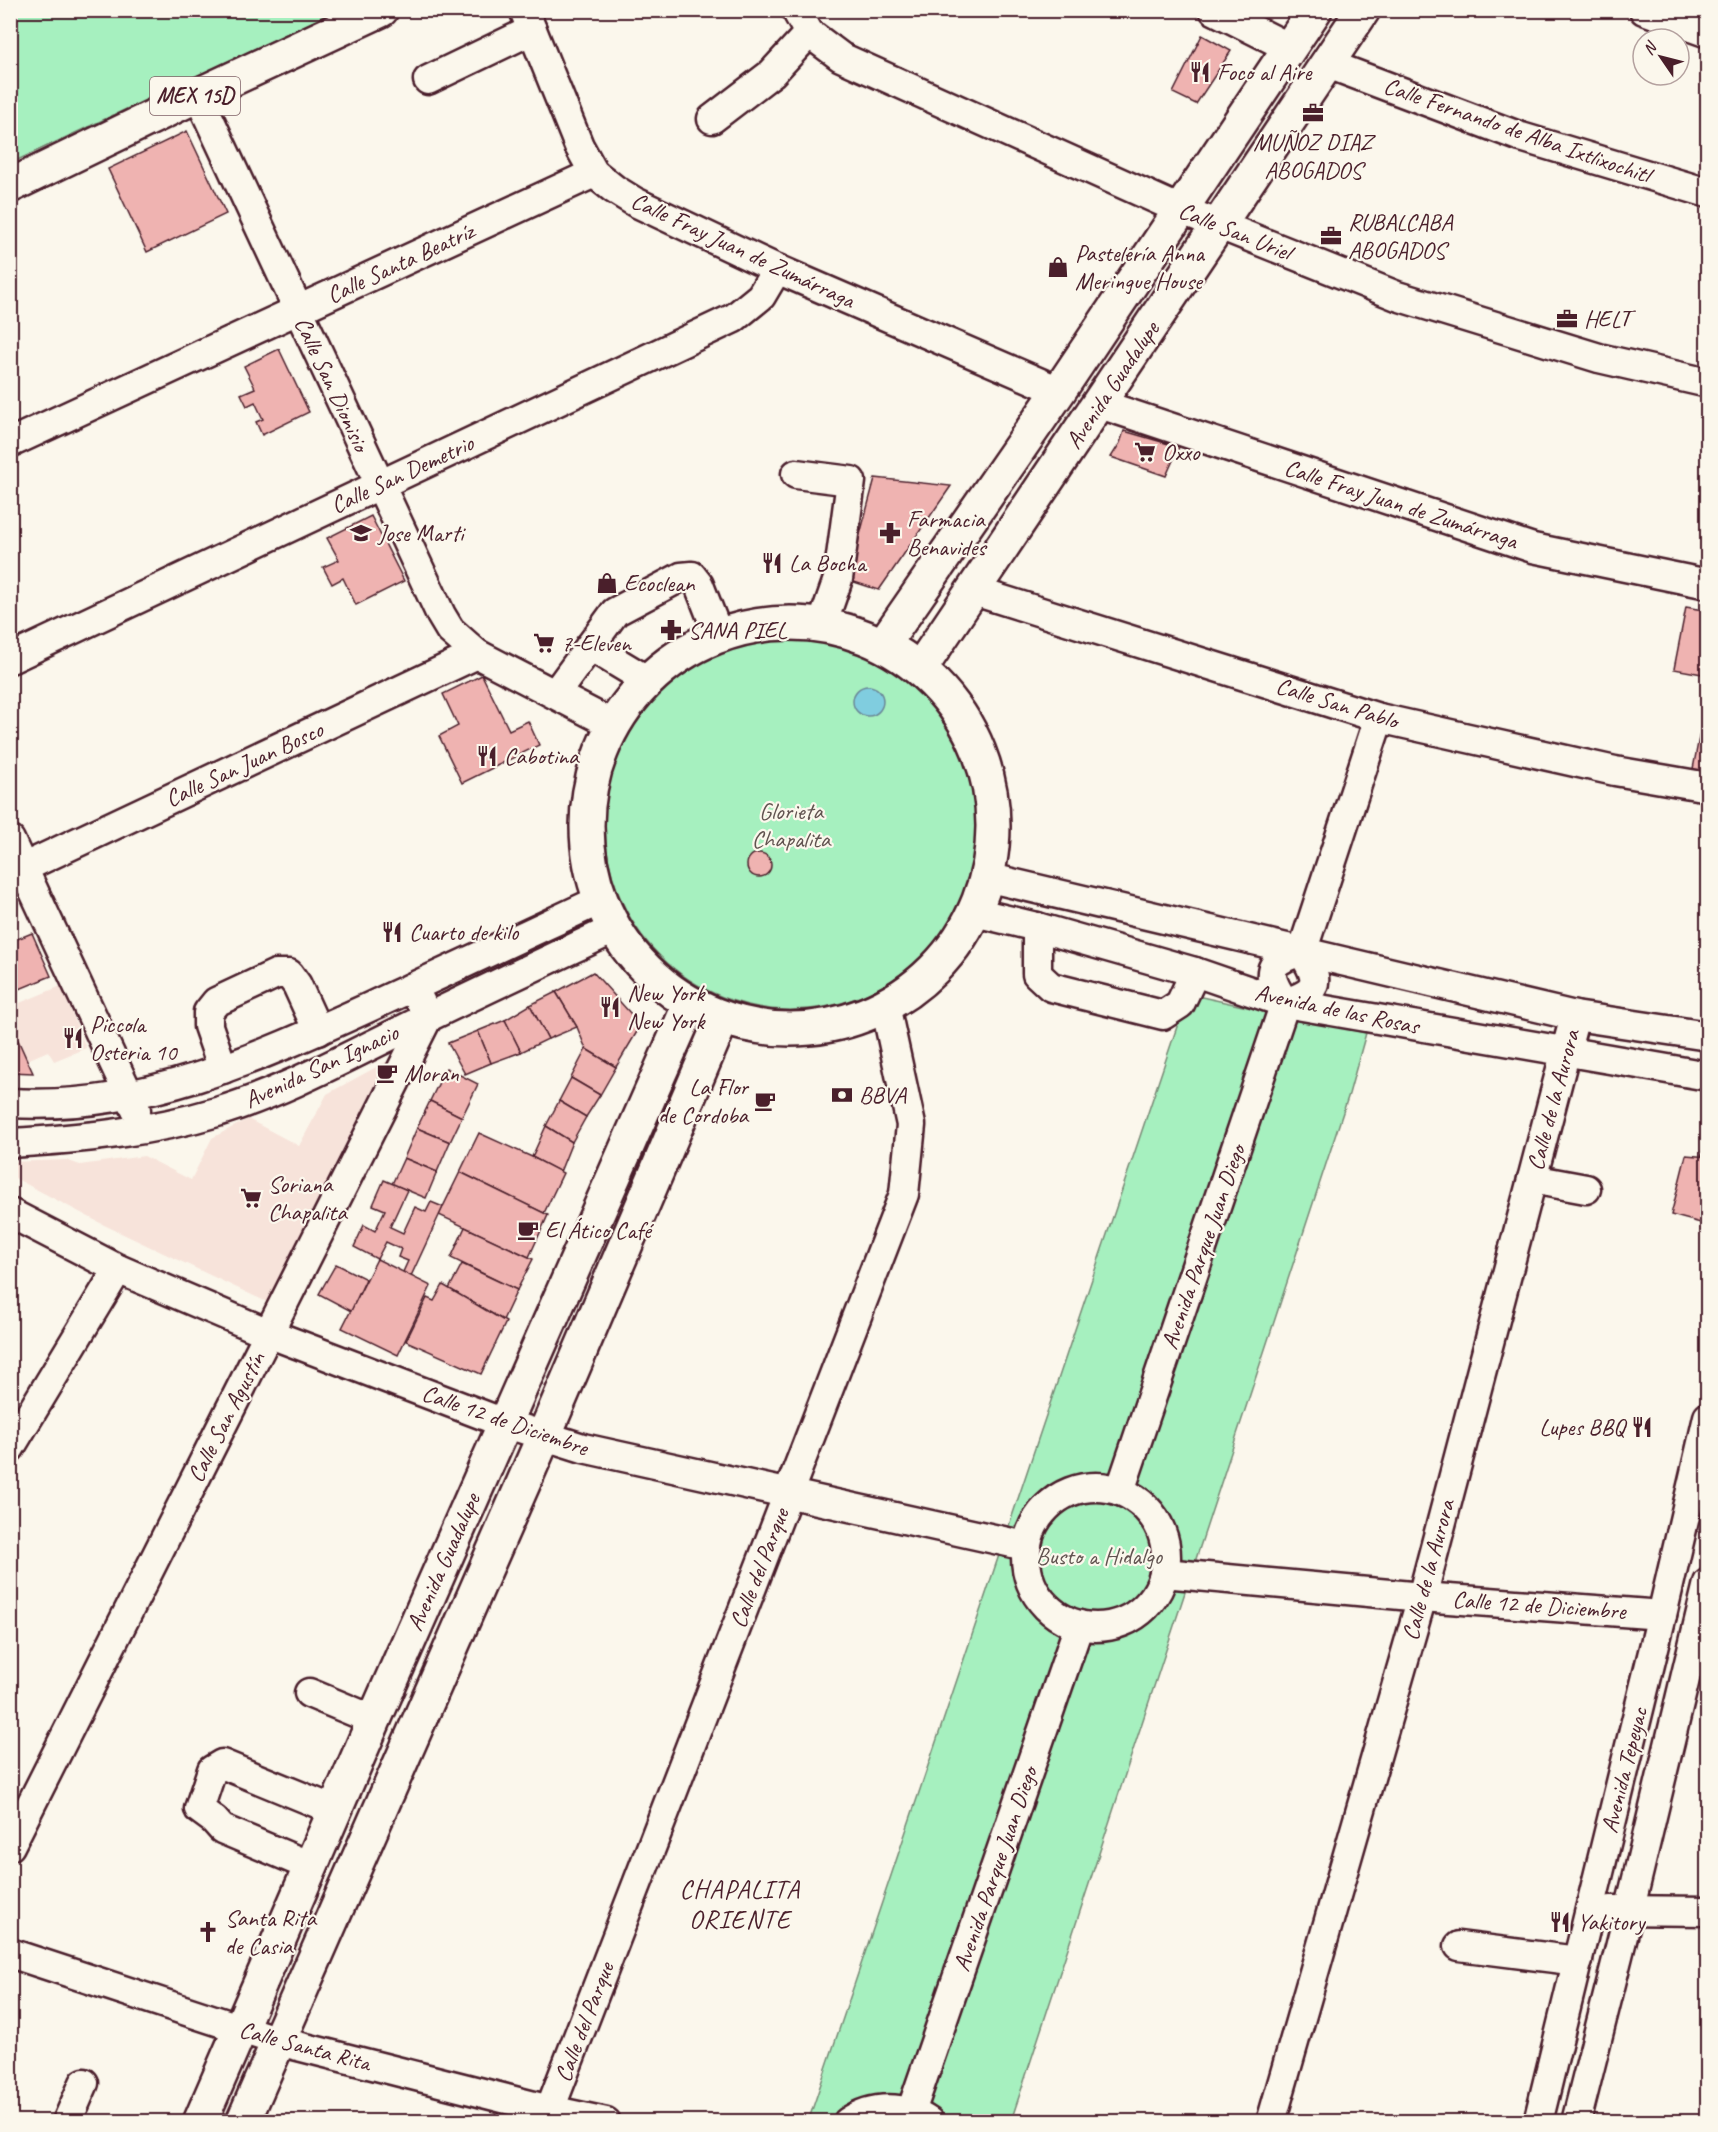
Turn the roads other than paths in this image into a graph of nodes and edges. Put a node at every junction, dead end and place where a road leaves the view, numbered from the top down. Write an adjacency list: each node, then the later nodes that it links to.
1 (381, 10): 12 (main road, MEX 15D)
2 (1214, 10): 9 (street)
3 (1315, 10): 9 (main road, Avenida Guadalupe)
4 (1363, 10): 10 (main road, Avenida Guadalupe)
5 (1644, 10): 8 (street)
6 (528, 20): 11 (street); 14 (street, Calle Fray Juan de Zumárraga)
7 (803, 22): 13 (street); 17 (street, Calle San Uriel)
8 (1707, 33)
9 (1290, 48): 17 (main road, Avenida Guadalupe)
10 (1328, 64): 16 (street, Calle Fernando de Alba Ixtlixochitl); 18 (main road, Avenida Guadalupe)
11 (428, 80)
12 (198, 95): 15 (main road, MEX 15D); 20 (street, Calle San Dionisio)
13 (712, 119)
14 (594, 173): 19 (street, Calle Fray Juan de Zumárraga); 20 (street, Calle Santa Beatríz)
15 (10, 186)
16 (1707, 194)
17 (1181, 210): 18 (street, Calle San Uriel); 22 (main road, Avenida Guadalupe)
18 (1220, 225): 21 (street, Calle San Uriel); 23 (main road, Avenida Guadalupe)
19 (777, 269): 22 (street, Calle Fray Juan de Zumárraga); 26 (street, Calle San Demetrio)
20 (297, 310): 24 (street, Calle Santa Beatríz); 26 (street, Calle San Dionisio)
21 (1707, 383)
22 (1059, 391): 31 (main road, Avenida Guadalupe)
23 (1100, 404): 27 (street, Calle Fray Juan de Zumárraga); 28 (main road, Avenida Guadalupe)
24 (10, 444)
25 (796, 474): 29 (street)
26 (379, 485): 33 (street, Calle San Dionisio); 34 (street, Calle San Demetrio)
27 (1707, 584)
28 (974, 591): 35 (main road, Avenida Guadalupe); 38 (street, Calle San Pablo)
29 (822, 625): 30 (main road); 31 (main road)
30 (719, 636): 32 (street); 36 (main road)
31 (883, 645): 35 (main road)
32 (590, 646): 36 (street); 37 (street)
33 (477, 654): 37 (street, Calle San Dionisio); 42 (street, Calle San Juan Bosco)
34 (10, 659)
35 (920, 669): 43 (main road)
36 (648, 681): 39 (main road)
37 (555, 694): 39 (street, Calle San Dionisio)
38 (1379, 718): 40 (street, Calle San Pablo); 47 (street)
39 (614, 725): 45 (main road)
40 (1707, 787)
41 (10, 840): 42 (street)
42 (17, 871): 61 (street)
43 (986, 877): 44 (main road); 47 (street, Avenida de las Rosas)
44 (974, 912): 46 (street, Avenida de las Rosas); 52 (main road)
45 (607, 915): 49 (street, Avenida San Ignacio); 51 (main road); 54 (street, Avenida San Ignacio)
46 (1037, 927): 48 (street, Avenida de las Rosas); 48 (street)
47 (1302, 951): 50 (street); 53 (street, Avenida de las Rosas)
48 (1195, 972): 50 (street, Avenida de las Rosas)
49 (413, 987): 54 (street); 56 (street, Avenida San Ignacio)
50 (1285, 1003): 58 (street, Avenida de las Rosas); 74 (street, Avenida Parque Juan Diego)
51 (690, 1004): 55 (main road); 71 (main road, Avenida Guadalupe)
52 (885, 1005): 55 (main road); 75 (street, Calle del Parque)
53 (1575, 1016): 57 (street, Avenida de las Rosas); 58 (street, Calle de la Aurora)
54 (428, 1017): 63 (street, Avenida San Ignacio); 69 (street, Calle San Agustín)
55 (722, 1019): 72 (main road, Avenida Guadalupe)
56 (318, 1031): 59 (street, Avenida San Ignacio); 59 (street)
57 (1707, 1036)
58 (1566, 1052): 60 (street, Avenida de las Rosas); 65 (street, Calle de la Aurora)
59 (224, 1069): 61 (street, Avenida San Ignacio)
60 (1707, 1076)
61 (129, 1095): 62 (street, Avenida San Ignacio); 63 (street)
62 (10, 1102)
63 (144, 1129): 64 (street, Avenida San Ignacio)
64 (10, 1143)
65 (1532, 1179): 66 (street); 79 (street, Calle de la Aurora)
66 (1586, 1189)
67 (10, 1214): 68 (street, Calle 12 de Diciembre)
68 (118, 1269): 69 (street, Calle 12 de Diciembre); 73 (street)
69 (268, 1332): 71 (street, Calle 12 de Diciembre); 86 (street, Calle San Agustín)
70 (1707, 1417): 80 (street, Avenida Tepeyac)
71 (504, 1424): 72 (street, Calle 12 de Diciembre); 84 (main road, Avenida Guadalupe)
72 (544, 1436): 75 (street, Calle 12 de Diciembre); 95 (main road, Avenida Guadalupe)
73 (10, 1448)
74 (1120, 1491): 76 (street); 77 (street)
75 (788, 1494): 76 (street, Calle 12 de Diciembre); 97 (street, Calle del Parque)
76 (1026, 1546): 82 (street)
77 (1164, 1573): 79 (street, Calle 12 de Diciembre); 82 (street)
78 (1707, 1583): 81 (street, Avenida Tepeyac)
79 (1422, 1597): 80 (street, Calle 12 de Diciembre); 104 (street, Calle de la Aurora)
80 (1662, 1615): 81 (street, Calle 12 de Diciembre); 88 (street, Avenida Tepeyac)
81 (1703, 1617): 89 (street, Avenida Tepeyac)
82 (1079, 1625): 98 (street, Avenida Parque Juan Diego)
83 (309, 1693): 84 (street)
84 (374, 1720): 85 (main road, Avenida Guadalupe)
85 (334, 1810): 87 (main road, Avenida Guadalupe); 87 (street)
86 (10, 1846)
87 (310, 1866): 94 (main road, Avenida Guadalupe)
88 (1590, 1909): 89 (street); 93 (street, Avenida Tepeyac)
89 (1629, 1911): 90 (street); 106 (street, Avenida Tepeyac)
90 (1707, 1911)
91 (1459, 1947): 93 (street)
92 (10, 1953): 94 (street, Calle Santa Rita)
93 (1578, 1961): 105 (street, Avenida Tepeyac)
94 (239, 2029): 95 (street, Calle Santa Rita); 100 (main road, Avenida Guadalupe)
95 (278, 2041): 97 (street, Calle Santa Rita); 101 (main road, Avenida Guadalupe)
96 (84, 2082): 99 (street)
97 (548, 2116): 102 (street, Calle Santa Rita)
98 (920, 2117): 103 (street)
99 (67, 2121)
100 (200, 2121)
101 (243, 2121)
102 (606, 2121)
103 (848, 2121)
104 (1271, 2121)
105 (1538, 2121)
106 (1576, 2121)

